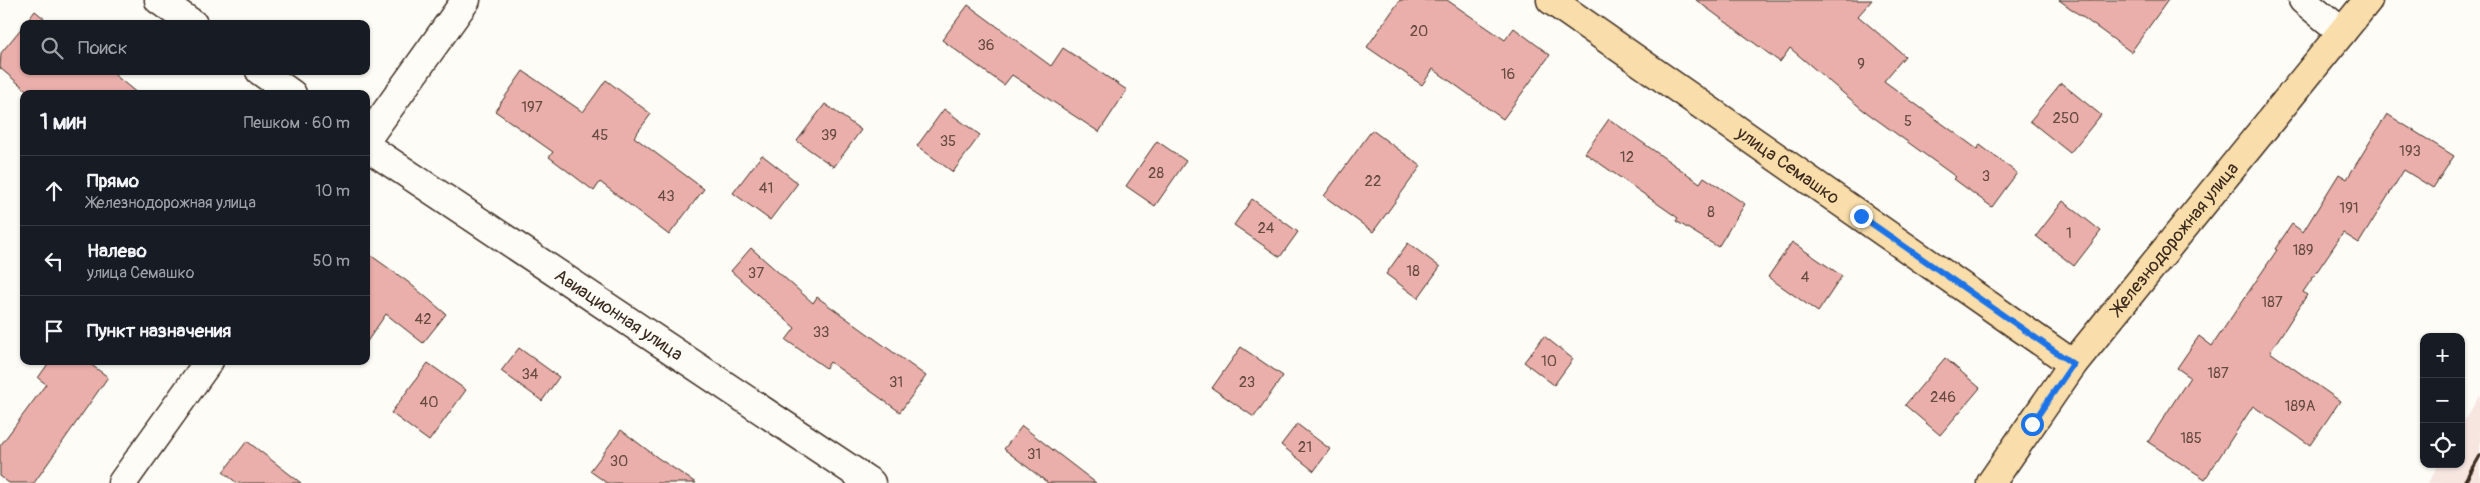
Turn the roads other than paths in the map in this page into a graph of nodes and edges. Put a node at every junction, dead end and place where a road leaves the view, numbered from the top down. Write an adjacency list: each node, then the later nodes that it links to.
1 (159, 0): 6 (street)
2 (466, 0): 10 (street)
3 (1551, 0): 12 (main road, улица Семашко)
4 (2303, 0): 7 (street)
5 (2368, 0): 7 (main road, Железнодорожная улица)
6 (187, 20)
7 (2342, 32): 12 (main road, Железнодорожная улица)
8 (266, 75): 9 (street)
9 (286, 90)
10 (370, 134)
11 (370, 149): 15 (street, Авиационная улица)
12 (2073, 364): 16 (main road, Железнодорожная улица)
13 (206, 365): 14 (street)
14 (122, 483)
15 (871, 483)
16 (1991, 483)

